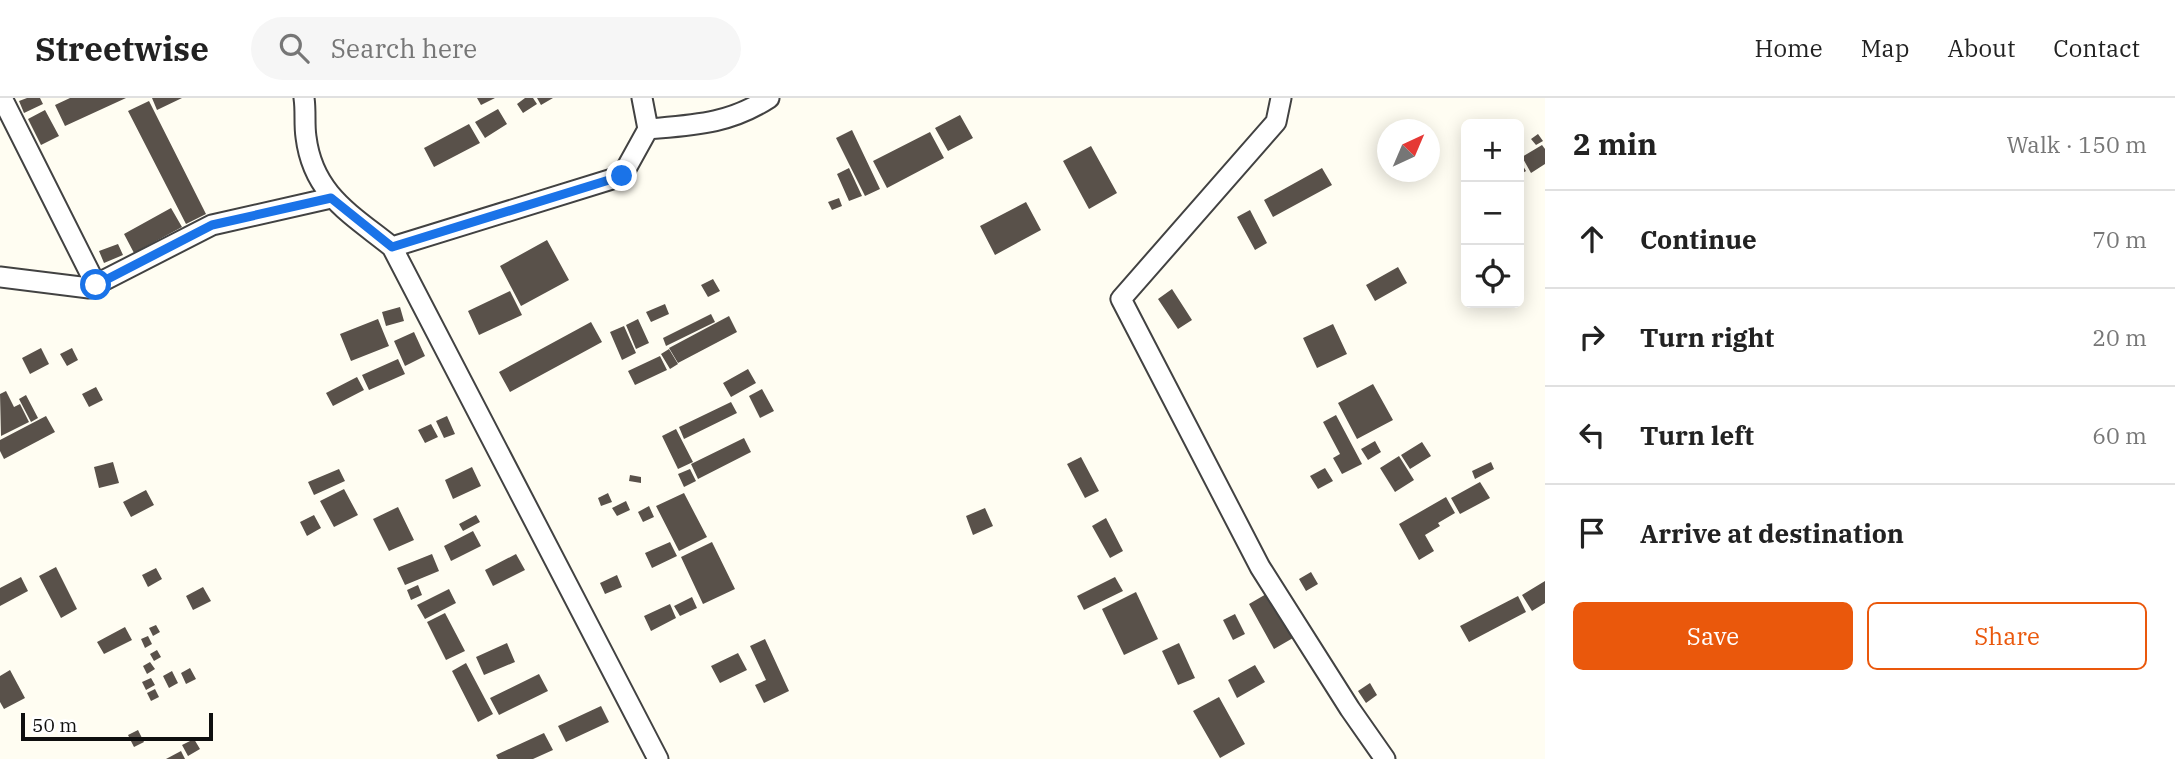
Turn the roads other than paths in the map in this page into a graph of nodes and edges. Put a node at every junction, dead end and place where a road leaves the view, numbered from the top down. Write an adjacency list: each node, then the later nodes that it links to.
1 (2, 98): 10 (street)
2 (304, 98): 7 (street)
3 (642, 98): 6 (street)
4 (769, 98): 6 (street)
5 (1281, 98): 12 (street)
6 (648, 129): 8 (street)
7 (331, 198): 8 (street); 10 (street)
8 (392, 247): 11 (street)
9 (0, 277): 10 (street)
10 (96, 285)
11 (658, 759)
12 (1385, 759)

